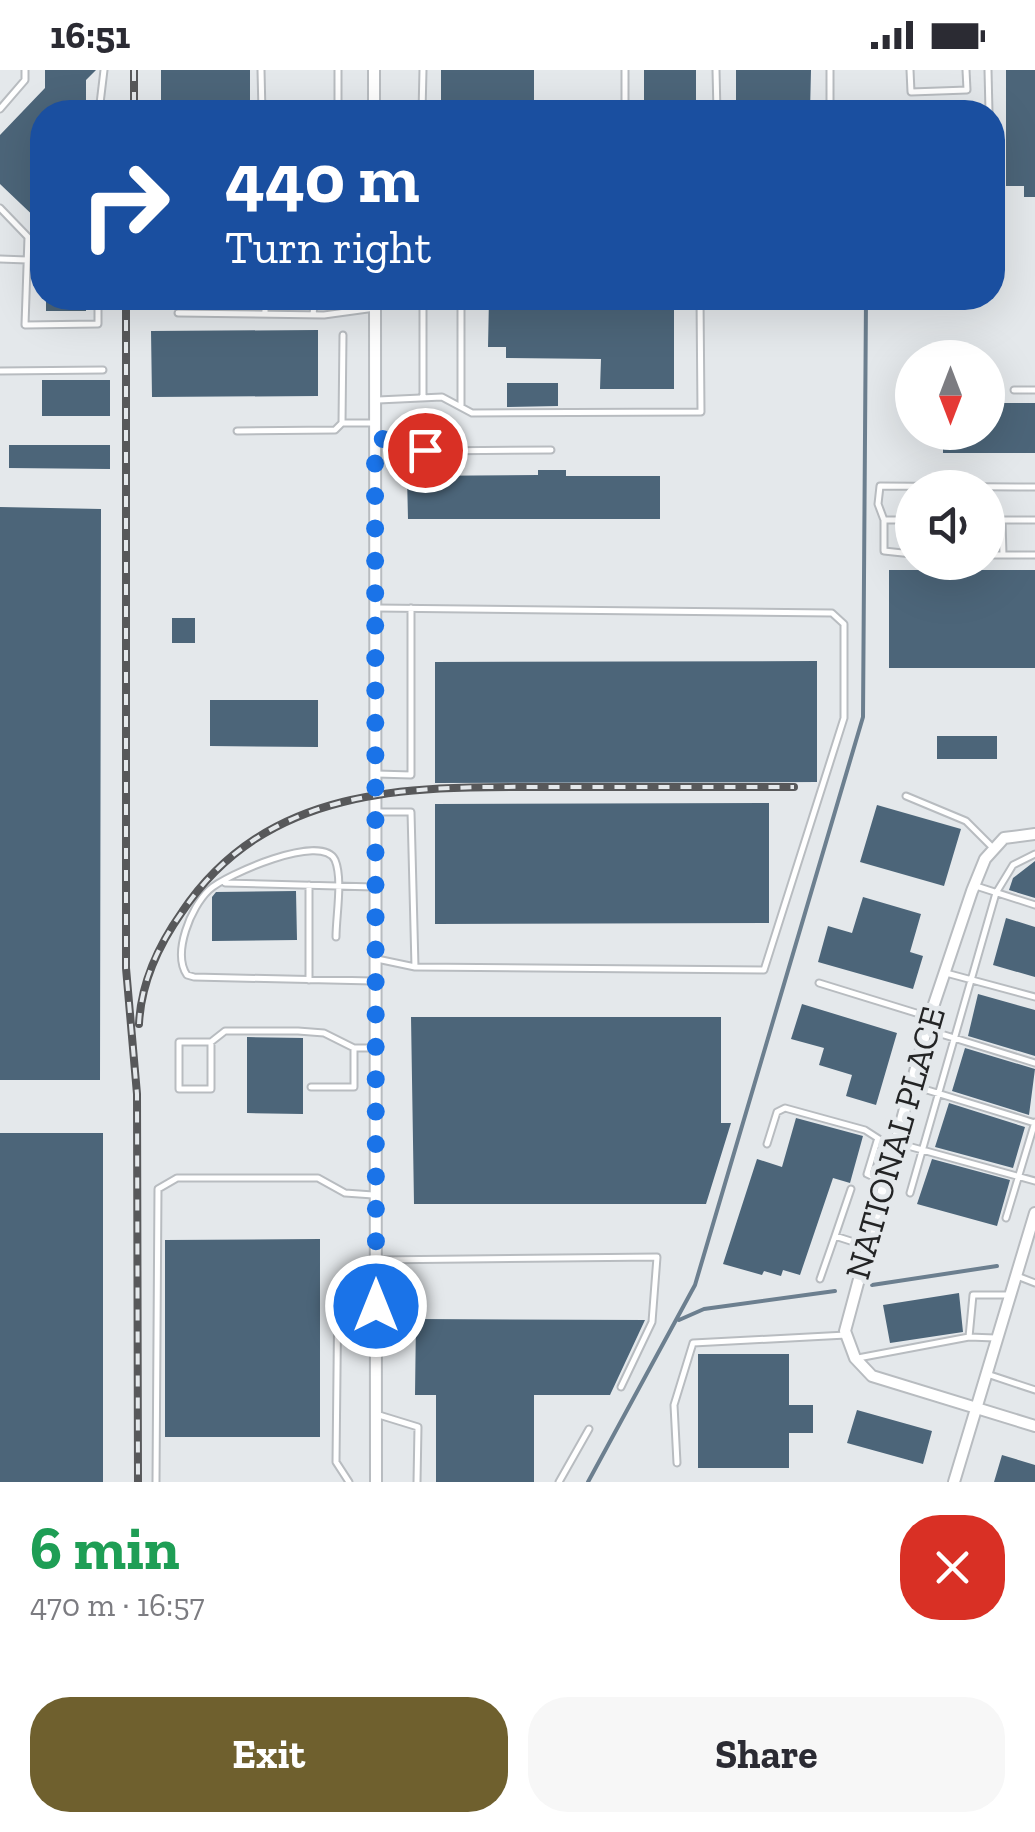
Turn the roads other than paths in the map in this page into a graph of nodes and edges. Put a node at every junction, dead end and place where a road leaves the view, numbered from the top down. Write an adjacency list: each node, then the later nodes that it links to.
1 (25, 70): 22 (lane)
2 (104, 70): 13 (lane)
3 (261, 70): 14 (lane)
4 (338, 70): 15 (lane)
5 (374, 70): 16 (street)
6 (423, 70): 17 (lane)
7 (626, 70): 18 (lane)
8 (716, 70): 19 (lane)
9 (830, 70): 20 (lane)
10 (910, 70): 11 (lane)
11 (966, 70)
12 (988, 70): 21 (lane)
13 (100, 100)
14 (262, 100)
15 (338, 100)
16 (374, 100)
17 (422, 100)
18 (626, 100)
19 (717, 100)
20 (830, 100)
21 (989, 100)
22 (0, 109)
23 (0, 208): 25 (lane)
24 (0, 218): 25 (lane)
25 (10, 218): 27 (lane)
26 (0, 258): 27 (lane)
27 (27, 260): 28 (lane)
28 (98, 310)
29 (265, 310): 37 (lane)
30 (314, 310): 38 (lane)
31 (336, 310): 38 (lane)
32 (375, 310): 45 (street)
33 (423, 310): 44 (lane)
34 (460, 310): 46 (lane)
35 (700, 310): 46 (lane)
36 (178, 313): 37 (lane)
37 (265, 314): 38 (lane)
38 (313, 314)
39 (342, 336): 48 (lane)
40 (103, 370): 41 (lane)
41 (0, 371)
42 (1014, 390): 43 (lane)
43 (1035, 390)
44 (423, 398): 45 (lane); 46 (lane)
45 (375, 400): 47 (street)
46 (461, 407)
47 (375, 422): 48 (lane); 50 (street)
48 (342, 423): 49 (lane)
49 (237, 431)
50 (375, 439): 51 (lane); 60 (street)
51 (551, 450)
52 (1035, 487): 53 (lane)
53 (884, 520): 54 (lane); 57 (lane)
54 (895, 520)
55 (1005, 520): 56 (lane)
56 (1035, 520)
57 (895, 553)
58 (1005, 555): 59 (lane)
59 (1035, 555)
60 (376, 608): 61 (lane); 62 (street)
61 (411, 608): 62 (lane); 77 (lane)
62 (377, 774): 64 (street)
63 (906, 796): 66 (lane)
64 (377, 812): 72 (street); 77 (lane)
65 (1035, 834): 66 (street)
66 (994, 849): 70 (street, NATIONAL PLACE)
67 (1035, 854): 73 (lane)
68 (223, 883): 69 (lane); 71 (lane); 79 (lane)
69 (309, 885): 71 (lane); 79 (lane)
70 (974, 885): 73 (lane); 78 (street, NATIONAL PLACE)
71 (336, 886): 72 (lane); 75 (lane)
72 (377, 886): 76 (street)
73 (996, 893): 74 (lane); 80 (lane)
74 (1035, 905)
75 (336, 937)
76 (377, 959): 77 (lane); 81 (street)
77 (415, 967)
78 (944, 973): 80 (lane); 84 (street, NATIONAL PLACE)
79 (309, 980): 81 (lane)
80 (970, 980): 83 (lane); 86 (lane)
81 (376, 981): 89 (street)
82 (818, 983): 84 (lane)
83 (1035, 997)
84 (929, 1016): 85 (street, NATIONAL PLACE)
85 (926, 1030): 86 (lane); 91 (street, NATIONAL PLACE)
86 (954, 1038): 90 (lane); 93 (lane)
87 (210, 1042): 87 (lane); 88 (lane)
88 (354, 1048): 89 (lane); 92 (lane)
89 (376, 1048): 104 (street)
90 (1035, 1063)
91 (910, 1084): 93 (lane); 97 (street, NATIONAL PLACE)
92 (311, 1087)
93 (939, 1094): 94 (lane); 98 (lane)
94 (1035, 1123): 99 (lane)
95 (877, 1140): 96 (lane); 97 (lane); 101 (lane)
96 (767, 1144)
97 (894, 1145): 98 (lane); 101 (street, NATIONAL PLACE)
98 (924, 1150): 99 (lane); 103 (lane)
99 (1020, 1176): 100 (lane); 106 (lane)
100 (1035, 1181)
101 (884, 1182): 108 (street, NATIONAL PLACE)
102 (851, 1190): 107 (lane)
103 (910, 1193)
104 (376, 1195): 109 (street); 126 (lane)
105 (1035, 1214): 110 (street)
106 (1006, 1218)
107 (835, 1236): 108 (lane); 111 (lane)
108 (866, 1246): 114 (street, NATIONAL PLACE)
109 (376, 1265): 119 (lane); 122 (street); 127 (lane)
110 (1016, 1276): 112 (lane); 113 (street)
111 (820, 1279)
112 (1035, 1283)
113 (1011, 1295): 115 (lane); 116 (street)
114 (846, 1336): 117 (street); 125 (lane)
115 (969, 1337): 116 (lane); 117 (lane)
116 (998, 1338): 118 (street)
117 (855, 1358): 121 (street)
118 (986, 1374): 120 (lane); 121 (street)
119 (621, 1387)
120 (1035, 1390)
121 (976, 1409): 123 (street); 131 (street)
122 (376, 1414): 128 (street); 129 (lane)
123 (1035, 1426)
124 (590, 1429): 130 (lane)
125 (677, 1463)
126 (156, 1482)
127 (348, 1482)
128 (376, 1482)
129 (417, 1482)
130 (559, 1482)
131 (954, 1482)

